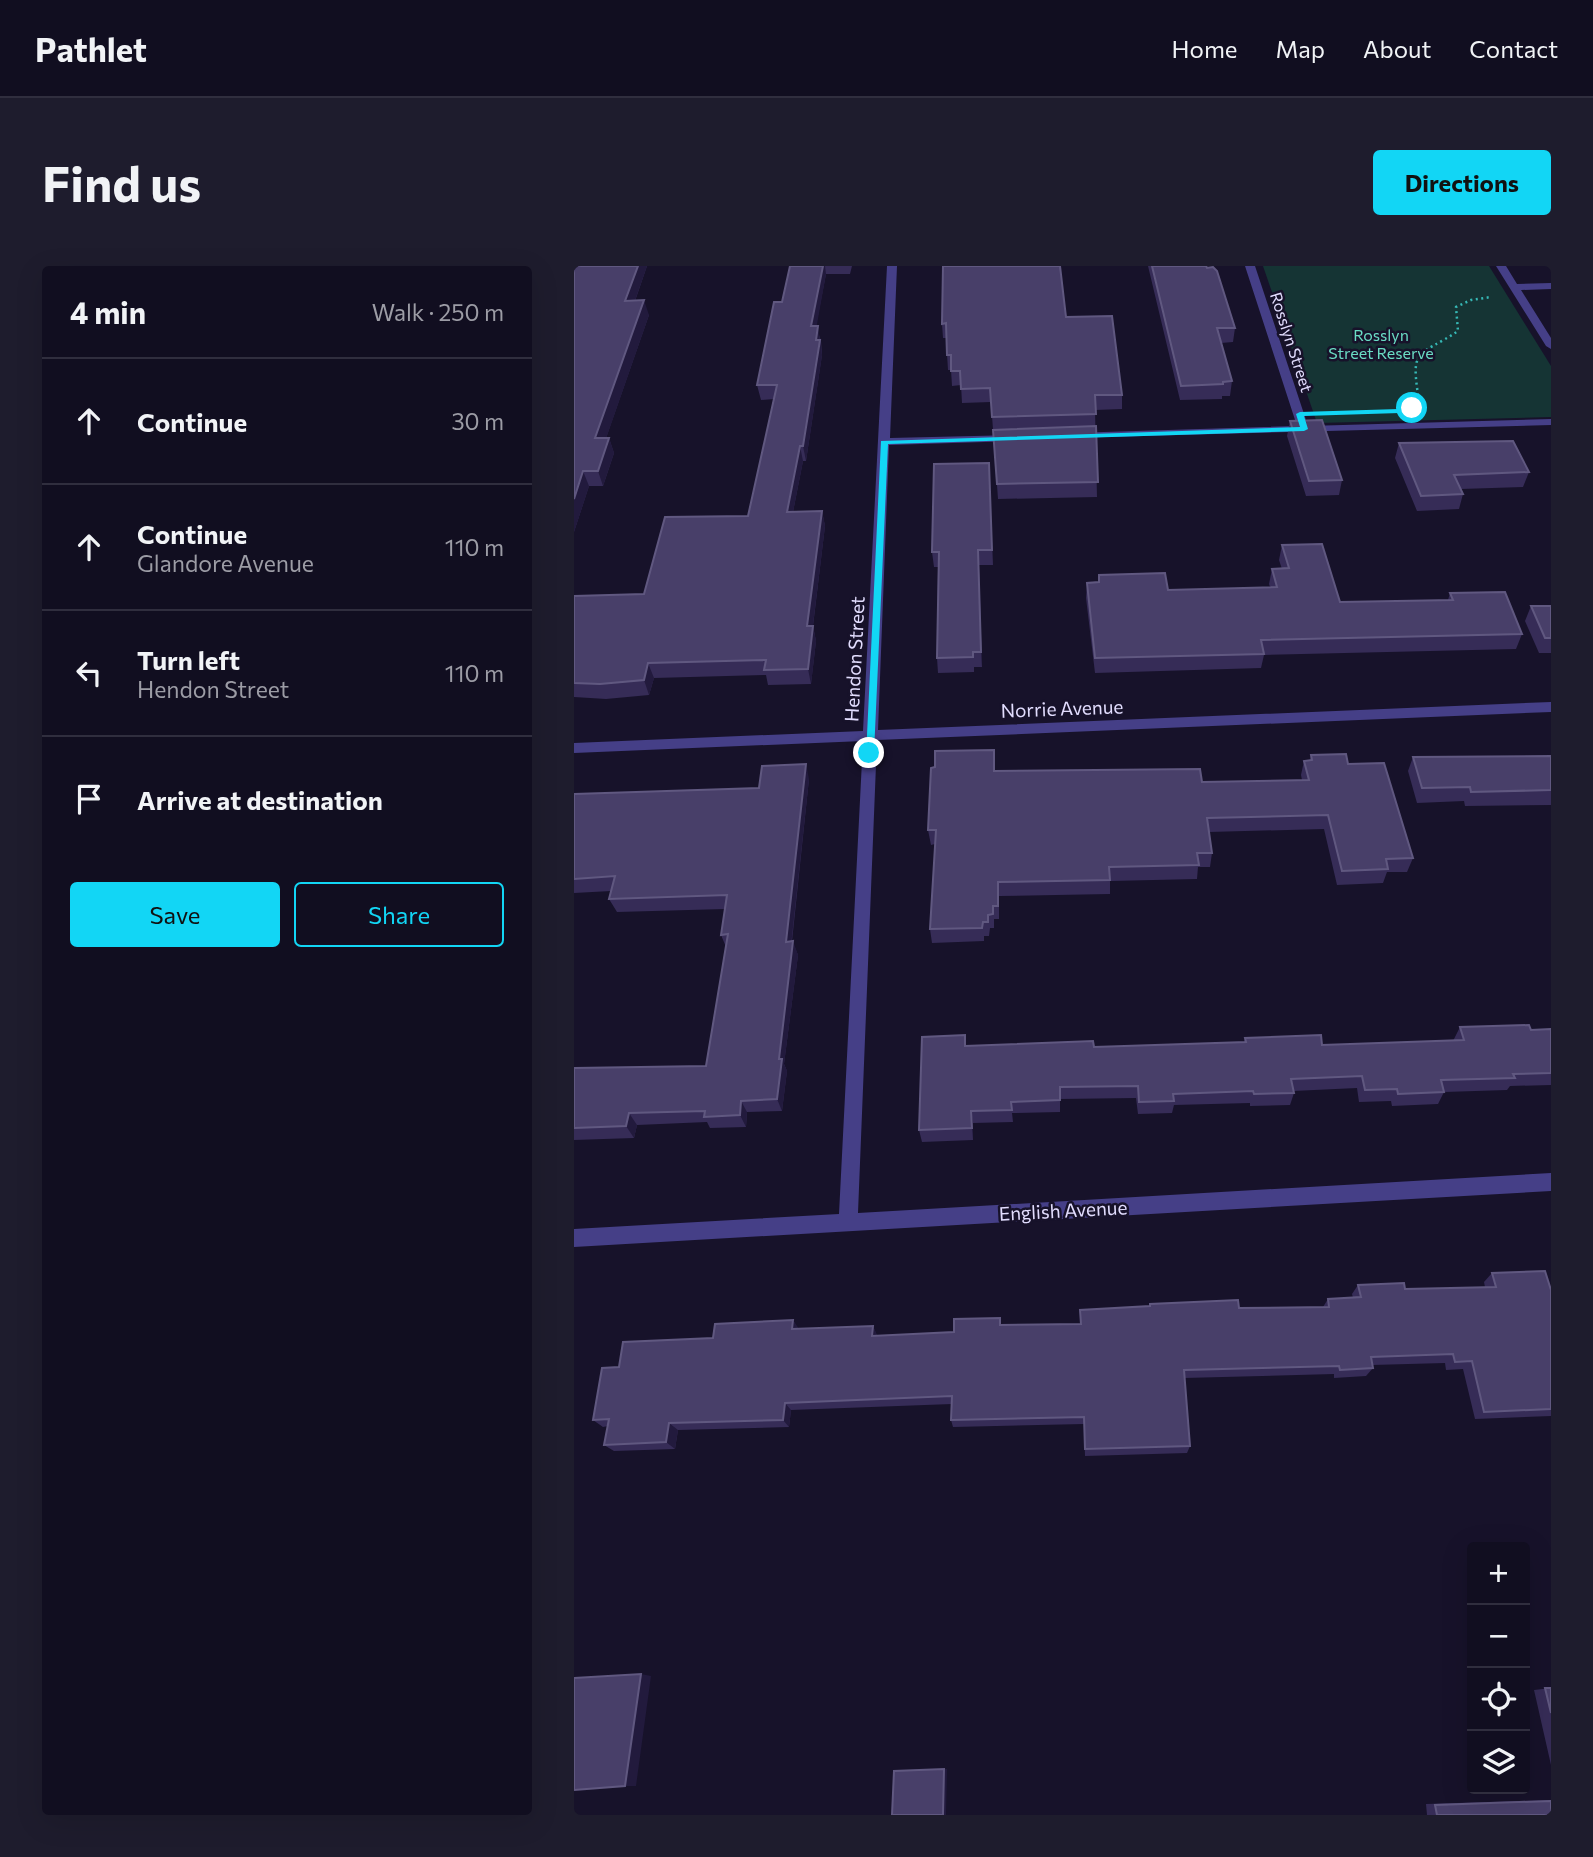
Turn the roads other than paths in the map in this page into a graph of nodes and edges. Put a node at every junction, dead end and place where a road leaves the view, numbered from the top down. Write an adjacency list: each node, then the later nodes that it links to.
1 (892, 266): 11 (street, Hendon Street)
2 (1250, 266): 8 (street, Rosslyn Street)
3 (1501, 266): 5 (street)
4 (1551, 286): 5 (street)
5 (1517, 291): 6 (street)
6 (1551, 346)
7 (1551, 422): 8 (street)
8 (1304, 429): 9 (street)
9 (1060, 436)
10 (1033, 437): 11 (street)
11 (884, 442): 13 (street, Hendon Street)
12 (1551, 707): 13 (street, Norrie Avenue)
13 (870, 736): 14 (street, Norrie Avenue); 16 (street, Hendon Street)
14 (574, 748)
15 (1551, 1182): 16 (street, English Avenue)
16 (848, 1223): 17 (street, English Avenue)
17 (574, 1238)

